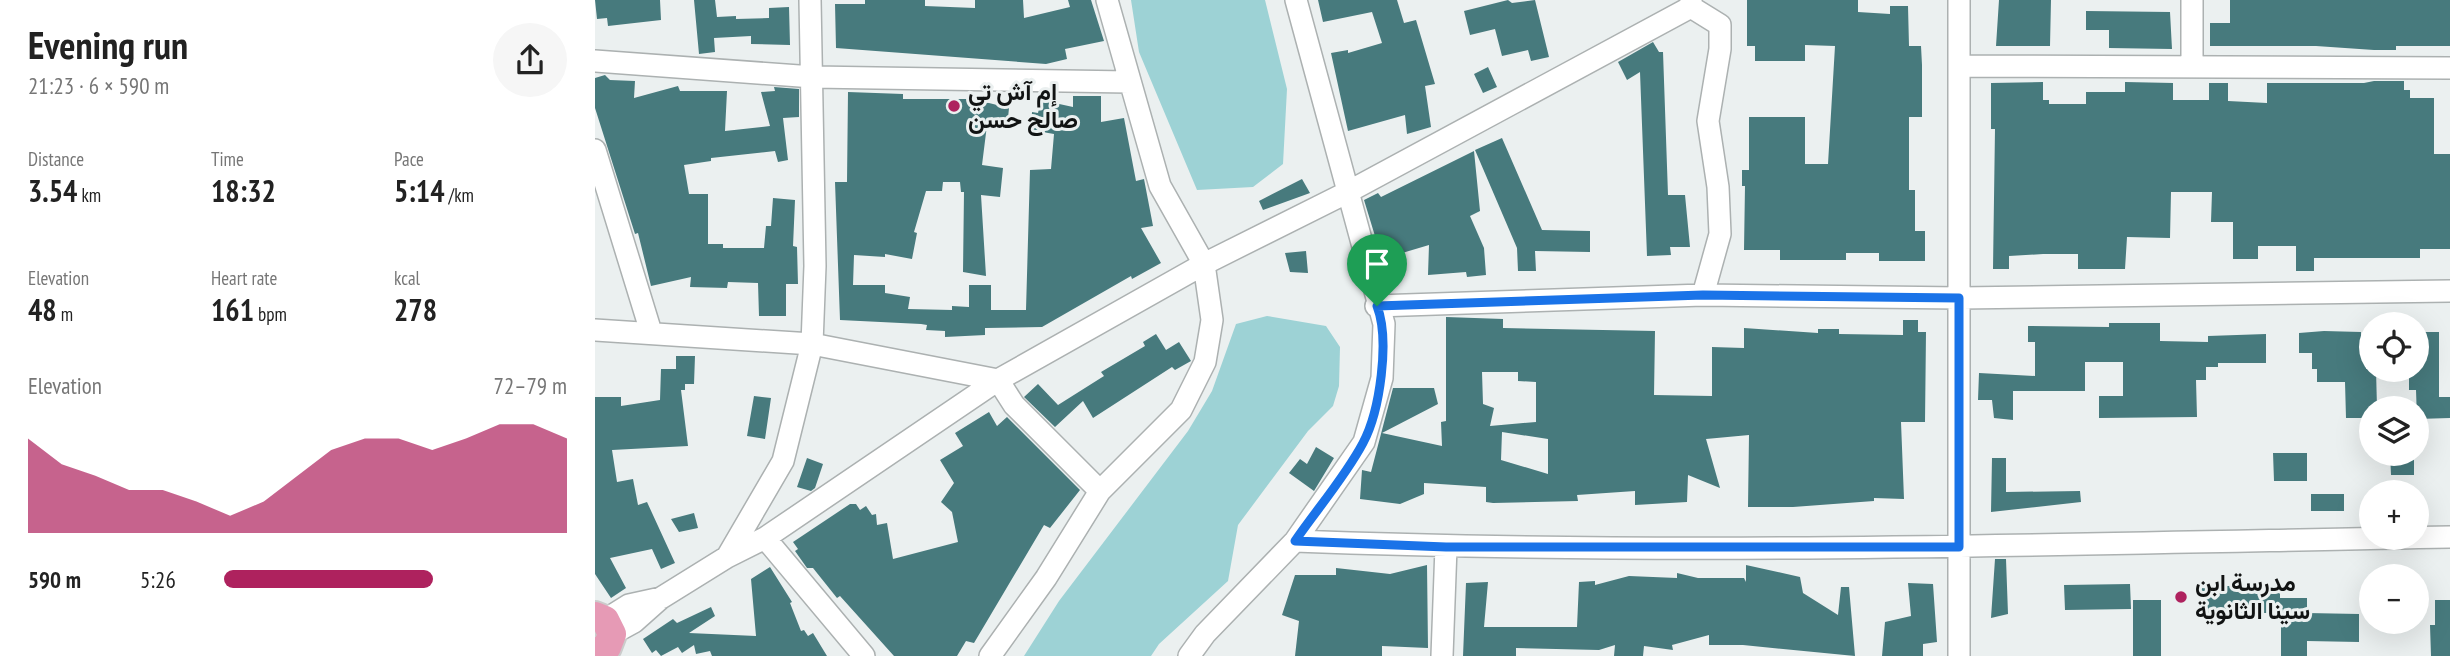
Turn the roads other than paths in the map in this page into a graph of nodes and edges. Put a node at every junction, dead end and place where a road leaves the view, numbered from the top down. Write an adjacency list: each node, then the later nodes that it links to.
1 (810, 0): 11 (street)
2 (1107, 0): 12 (street)
3 (1296, 0): 14 (street)
4 (1959, 0): 8 (street)
5 (2192, 0): 9 (street)
6 (1691, 4): 14 (street); 17 (street)
7 (595, 61): 11 (street)
8 (1959, 66): 9 (street); 18 (street)
9 (2192, 66): 10 (street)
10 (2450, 68)
11 (813, 77): 12 (street); 22 (street)
12 (1129, 82): 15 (street)
13 (595, 150): 21 (street)
14 (1346, 193): 15 (street); 19 (street)
15 (1204, 264): 23 (street); 24 (street)
16 (2450, 291): 18 (street)
17 (1703, 295): 18 (street); 19 (street)
18 (1959, 298): 29 (street)
19 (1377, 306): 27 (street)
20 (595, 330): 21 (street)
21 (651, 332): 22 (street)
22 (812, 344): 23 (street); 30 (street)
23 (998, 380): 24 (street); 26 (street)
24 (1100, 491): 33 (street)
25 (2450, 537): 29 (street)
26 (765, 538): 30 (street); 32 (street)
27 (1295, 541): 28 (street); 34 (street)
28 (1446, 547): 29 (street); 35 (street)
29 (1959, 547): 36 (street)
30 (727, 557): 31 (street)
31 (605, 641)
32 (863, 656)
33 (990, 656)
34 (1189, 656)
35 (1442, 656)
36 (1959, 656)

